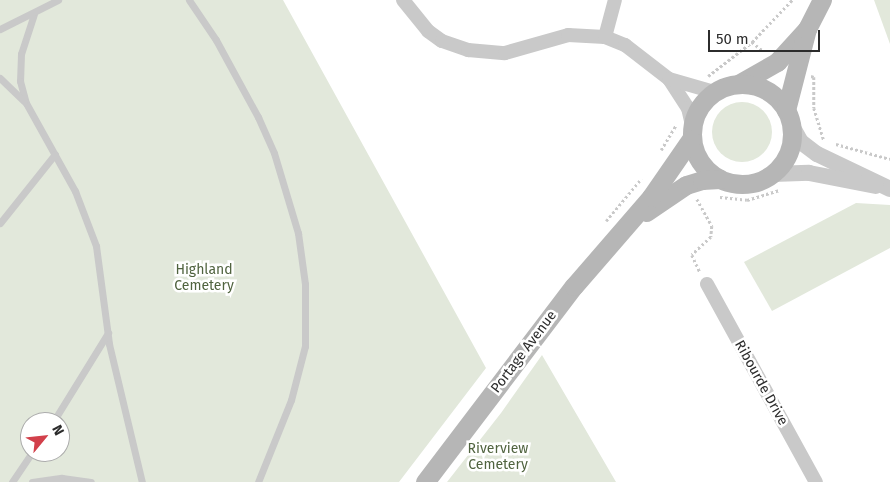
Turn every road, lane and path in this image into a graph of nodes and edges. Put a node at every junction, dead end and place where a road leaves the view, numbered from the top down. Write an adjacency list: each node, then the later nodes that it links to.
1 (58, 0): 7 (lane)
2 (189, 0): 42 (lane)
3 (403, 0): 10 (street)
4 (615, 0): 10 (street)
5 (792, 0): 11 (path)
6 (822, 0): 9 (main road)
7 (34, 14): 8 (lane); 18 (lane)
8 (0, 29)
9 (807, 29): 16 (main road); 19 (main road)
10 (604, 36): 15 (street)
11 (752, 42): 12 (path); 17 (path)
12 (768, 55)
13 (808, 75): 21 (path)
14 (0, 78): 18 (lane)
15 (669, 79): 17 (street); 20 (street)
16 (740, 83): 17 (main road); 19 (main road)
17 (710, 84): 20 (main road)
18 (26, 103): 23 (lane)
19 (789, 118): 25 (main road); 28 (street)
20 (692, 132): 26 (main road); 33 (main road, Portage Avenue)
21 (825, 140): 22 (path); 24 (path)
22 (820, 147)
23 (55, 154): 32 (lane); 35 (lane)
24 (890, 159)
25 (773, 174): 26 (main road); 28 (street)
26 (718, 188): 27 (path); 33 (main road, Portage Avenue)
27 (786, 188)
28 (887, 188)
29 (692, 193): 31 (path)
30 (707, 197): 31 (path)
31 (697, 198): 34 (path)
32 (0, 223)
33 (628, 227): 43 (main road, Portage Avenue)
34 (707, 284): 44 (street, Ribourde Drive)
35 (108, 333): 36 (lane); 41 (lane)
36 (59, 412)
37 (25, 462): 38 (lane)
38 (12, 482)
39 (32, 482): 40 (lane)
40 (91, 482)
41 (142, 482)
42 (258, 482)
43 (425, 482)
44 (816, 482)

